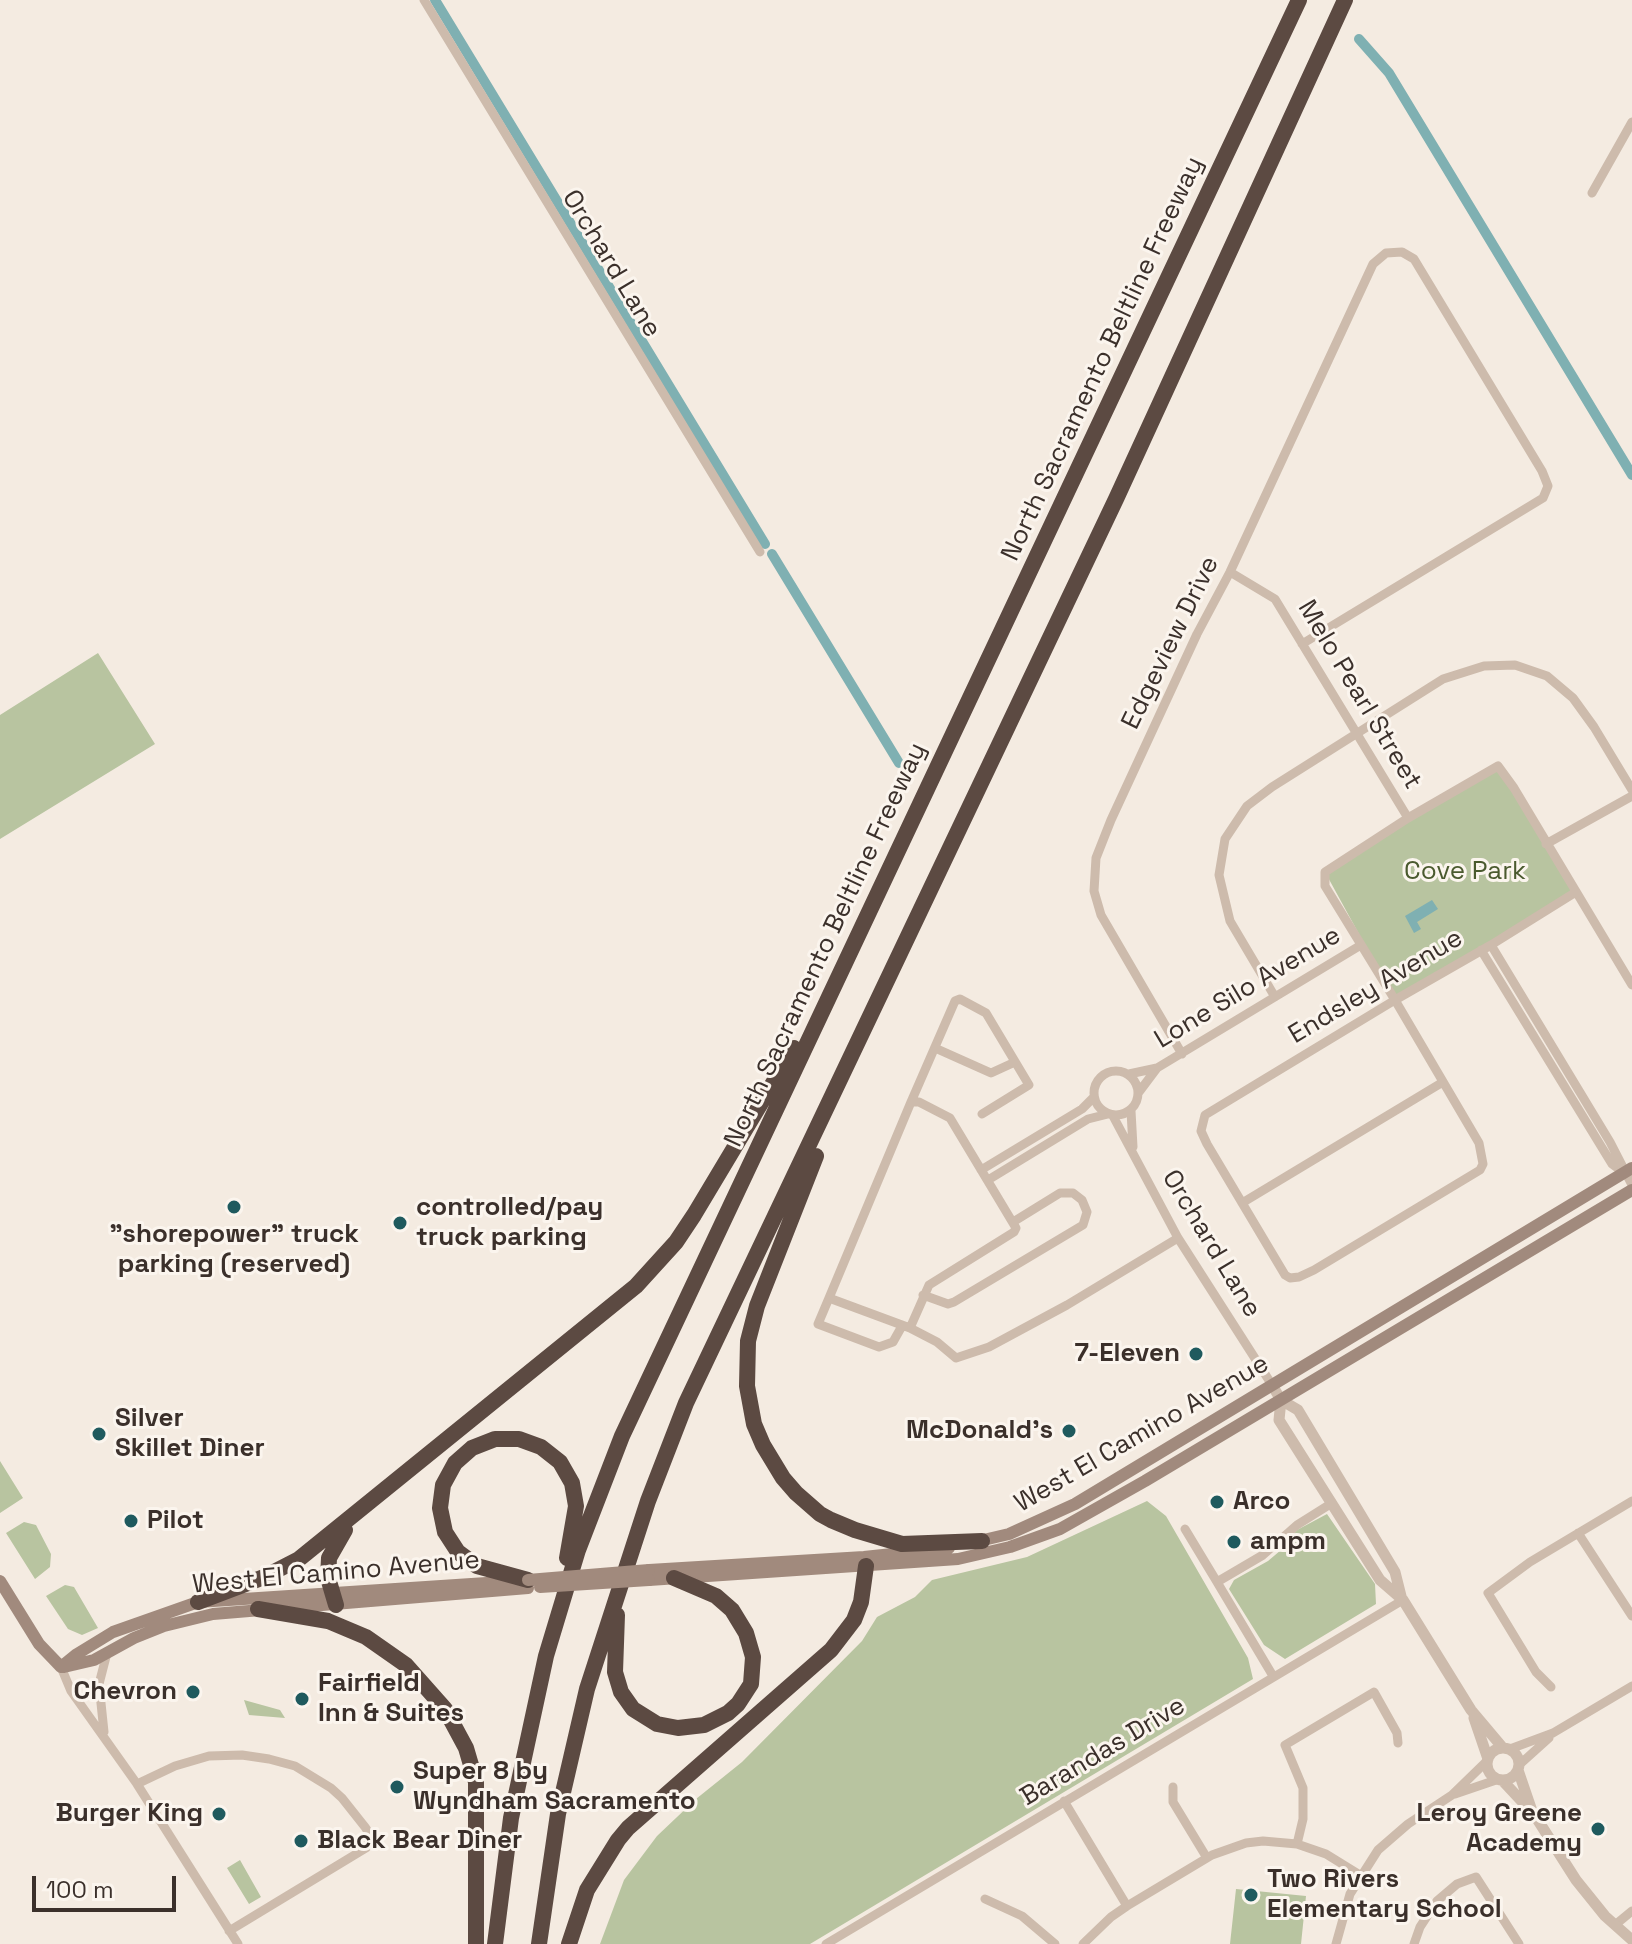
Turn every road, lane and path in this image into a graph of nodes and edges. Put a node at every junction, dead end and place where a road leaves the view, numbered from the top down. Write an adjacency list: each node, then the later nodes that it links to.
1 (424, 0): 6 (street, Orchard Lane)
2 (1299, 0): 17 (highway, North Sacramento Beltline Freeway)
3 (1344, 1): 22 (highway)
4 (1632, 122): 5 (street)
5 (1592, 193)
6 (760, 552)
7 (1230, 572): 8 (street, Melo Pearl Street); 8 (street, Edgeview Drive); 24 (street, Edgeview Drive)
8 (1302, 644): 9 (street, Melo Pearl Street)
9 (1356, 732): 10 (street); 11 (street, Melo Pearl Street); 20 (street)
10 (1632, 793): 12 (street)
11 (1408, 818): 12 (street); 14 (street)
12 (1546, 844): 13 (street)
13 (1576, 892): 15 (street, Endsley Avenue); 18 (street)
14 (1361, 945): 20 (street, Lone Silo Avenue); 21 (street)
15 (1491, 945): 16 (street, Endsley Avenue); 37 (street)
16 (1481, 950): 21 (street, Endsley Avenue); 37 (street)
17 (844, 964): 48 (highway); 65 (highway, North Sacramento Beltline Freeway)
18 (1628, 970): 19 (street)
19 (1632, 985)
20 (1275, 997): 24 (street, Lone Silo Avenue)
21 (1395, 1000): 28 (street); 40 (street, Endsley Avenue)
22 (870, 1019): 53 (highway); 60 (highway)
23 (935, 1048): 25 (street); 25 (street); 31 (street)
24 (1182, 1054): 26 (street, Lone Silo Avenue)
25 (1015, 1062): 33 (street)
26 (1157, 1068): 27 (street, Lone Silo Avenue); 29 (street, Lone Silo Avenue)
27 (1129, 1074): 29 (street); 30 (street)
28 (1443, 1082): 40 (street); 40 (street)
29 (1139, 1092): 32 (street)
30 (1094, 1097): 34 (street); 36 (street)
31 (911, 1102): 36 (street); 44 (street)
32 (1131, 1111): 34 (street); 35 (street, Orchard Lane)
33 (982, 1114)
34 (1110, 1115): 35 (street, Orchard Lane); 38 (street)
35 (1133, 1151): 42 (street, Orchard Lane)
36 (981, 1170): 38 (street)
37 (1628, 1171): 39 (street); 46 (main road, West El Camino Avenue)
38 (988, 1180): 41 (street)
39 (1632, 1188): 47 (main road, West El Camino Avenue)
40 (1242, 1203)
41 (1013, 1222): 43 (street); 43 (street)
42 (1178, 1238): 45 (street); 46 (street, Orchard Lane)
43 (923, 1295): 45 (street)
44 (829, 1298): 45 (street); 45 (street)
45 (906, 1327)
46 (1272, 1385): 47 (street, Orchard Lane); 53 (main road, West El Camino Avenue)
47 (1281, 1400): 50 (street, Orchard Lane); 54 (main road, West El Camino Avenue); 62 (street, Orchard Lane)
48 (393, 1485): 61 (highway); 63 (highway)
49 (1632, 1501): 52 (street)
50 (1332, 1503): 58 (street); 62 (street, Orchard Lane)
51 (1185, 1529): 58 (street)
52 (1578, 1533): 66 (street); 71 (street)
53 (982, 1541): 54 (main road, West El Camino Avenue)
54 (865, 1562): 55 (main road, West El Camino Avenue); 56 (main road, West El Camino Avenue); 98 (highway)
55 (649, 1575): 56 (main road, West El Camino Avenue); 59 (main road, West El Camino Avenue, bridge)
56 (674, 1578): 60 (highway)
57 (0, 1581): 68 (main road)
58 (1217, 1582): 69 (street)
59 (528, 1584): 61 (main road, West El Camino Avenue); 65 (highway)
60 (618, 1592): 97 (highway)
61 (334, 1598): 63 (main road, West El Camino Avenue); 64 (main road, West El Camino Avenue)
62 (1403, 1600): 69 (street, Barandas Drive); 72 (street, Orchard Lane)
63 (198, 1602): 68 (main road, West El Camino Avenue)
64 (258, 1609): 67 (main road, West El Camino Avenue); 95 (highway)
65 (557, 1615): 96 (highway, North Sacramento Beltline Freeway)
66 (1632, 1616)
67 (107, 1653): 68 (main road, West El Camino Avenue); 74 (street)
68 (61, 1667): 74 (street)
69 (1273, 1676): 83 (street, Barandas Drive)
70 (1632, 1686): 73 (street)
71 (1551, 1687)
72 (1471, 1710): 76 (street, Orchard Lane); 77 (street, Orchard Lane)
73 (1553, 1733): 76 (street); 78 (street)
74 (104, 1736): 80 (street)
75 (1398, 1743): 85 (street)
76 (1506, 1748): 77 (street); 78 (street)
77 (1488, 1760): 79 (street); 82 (street)
78 (1519, 1767): 79 (street); 84 (street)
79 (1500, 1780): 82 (street); 84 (street)
80 (137, 1784): 92 (street); 92 (street)
81 (1173, 1787): 86 (street)
82 (1452, 1795): 87 (street)
83 (1064, 1801): 89 (street); 99 (street, Barandas Drive)
84 (1532, 1811): 91 (street)
85 (1297, 1844): 86 (street); 87 (street)
86 (1207, 1858): 89 (street)
87 (1360, 1875): 102 (street)
88 (985, 1899): 100 (street)
89 (1127, 1906): 101 (street)
90 (1632, 1911): 91 (street)
91 (1615, 1925): 93 (street)
92 (229, 1931): 94 (street)
93 (1632, 1940)
94 (238, 1944)
95 (476, 1944)
96 (495, 1944)
97 (539, 1944)
98 (569, 1944)
99 (826, 1944)
100 (1055, 1944)
101 (1083, 1944)
102 (1336, 1944)
103 (1414, 1944): 104 (street)
104 (1519, 1944)

